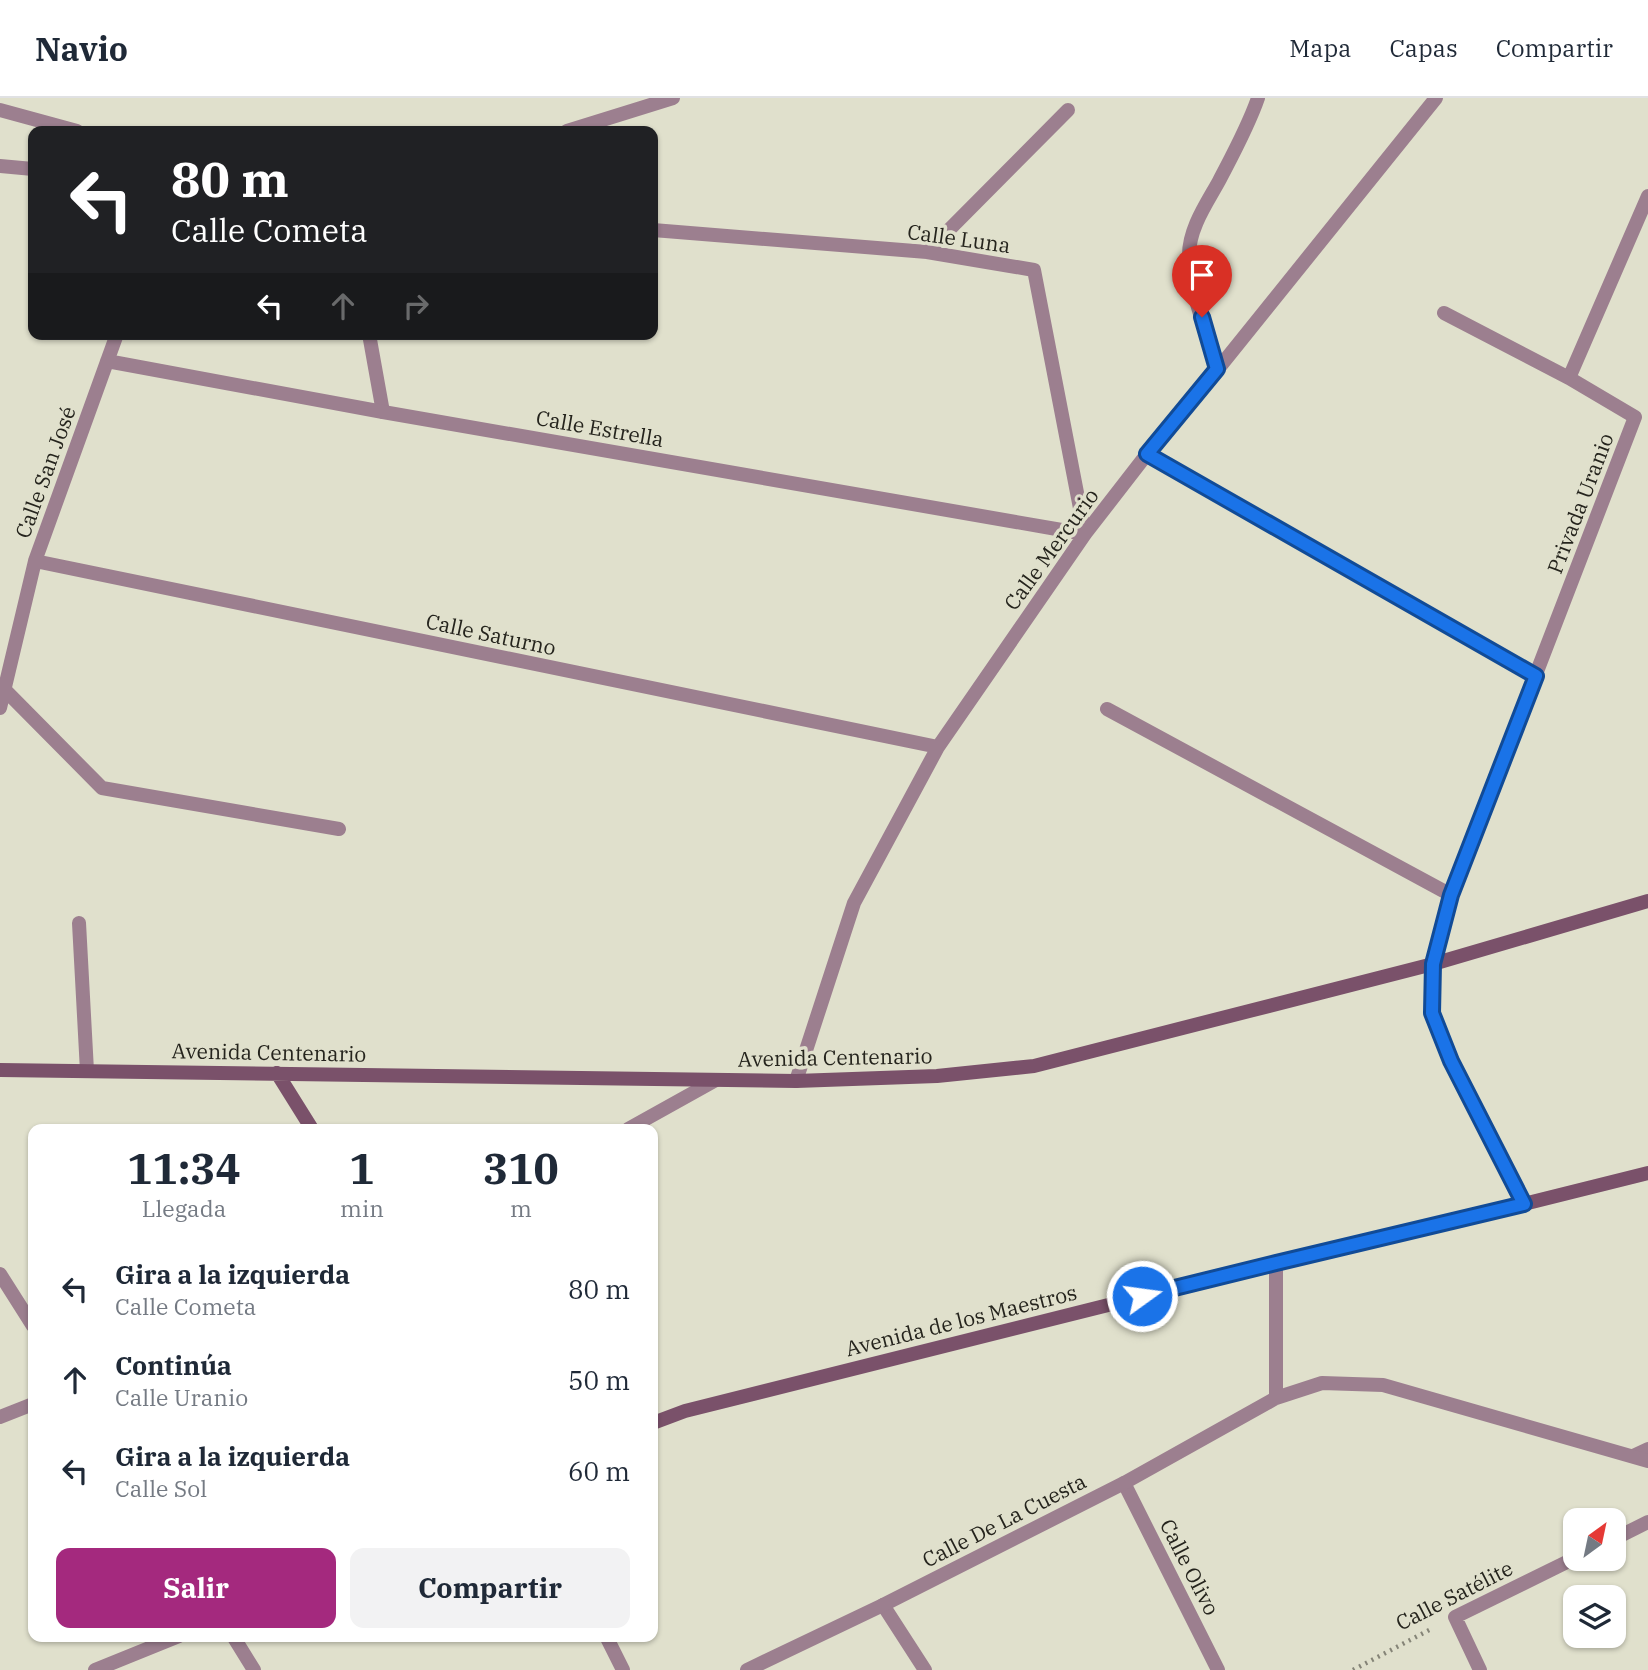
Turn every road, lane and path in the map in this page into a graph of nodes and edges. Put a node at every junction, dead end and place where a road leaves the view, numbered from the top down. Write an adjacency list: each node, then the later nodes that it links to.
1 (673, 98): 7 (street)
2 (1258, 98): 17 (street)
3 (1436, 98): 17 (street, Calle Mercurio)
4 (0, 110): 6 (street)
5 (1068, 110): 12 (street)
6 (59, 126)
7 (582, 126)
8 (0, 166): 9 (street)
9 (28, 169)
10 (1648, 197): 18 (street)
11 (658, 230): 12 (street, Calle Luna)
12 (927, 253): 21 (street, Calle Luna)
13 (1444, 313): 18 (street, Privada Uranio)
14 (115, 340): 16 (street, Calle San José)
15 (370, 340): 19 (street)
16 (107, 361): 19 (street, Calle Estrella); 22 (street, Calle San José)
17 (1217, 369): 20 (street, Calle Mercurio)
18 (1569, 378): 23 (street, Privada Uranio)
19 (383, 412): 21 (street, Calle Estrella)
20 (1147, 454): 21 (street, Calle Mercurio); 23 (street)
21 (1085, 534): 27 (street, Calle Mercurio)
22 (35, 561): 24 (street, Calle San José); 27 (street, Calle Saturno)
23 (1536, 676): 29 (street)
24 (5, 690): 25 (street, Calle San José); 28 (street)
25 (0, 708)
26 (1107, 709): 29 (street)
27 (938, 747): 37 (street, Calle Mercurio)
28 (339, 829)
29 (1451, 895): 32 (street)
30 (1648, 901): 32 (main road, Avenida Centenario)
31 (79, 923): 34 (street)
32 (1433, 964): 37 (main road, Avenida Centenario); 41 (street)
33 (0, 1070): 34 (main road, Avenida Centenario)
34 (87, 1070): 35 (main road, Avenida Centenario)
35 (277, 1073): 36 (main road, Avenida Centenario); 38 (main road)
36 (716, 1080): 37 (main road, Avenida Centenario); 39 (street)
37 (796, 1081)
38 (309, 1124)
39 (637, 1124)
40 (1648, 1173): 41 (main road, Avenida de los Maestros)
41 (1524, 1204): 42 (main road, Avenida de los Maestros)
42 (1276, 1263): 45 (street); 48 (main road, Avenida de los Maestros)
43 (0, 1274): 44 (street)
44 (28, 1318)
45 (1276, 1398): 50 (street, Calle De La Cuesta); 52 (street, Calle De La Cuesta)
46 (28, 1406): 47 (street)
47 (0, 1417)
48 (658, 1421)
49 (1648, 1449): 50 (street)
50 (1633, 1457): 51 (street, Calle De La Cuesta)
51 (1648, 1461)
52 (1124, 1483): 56 (street, Calle De La Cuesta); 66 (street, Calle Olivo)
53 (1648, 1522): 54 (street)
54 (1626, 1533)
55 (1563, 1564): 57 (street, Calle Satélite)
56 (883, 1605): 64 (street, Calle De La Cuesta); 65 (street)
57 (1455, 1617): 67 (path, Calle Satélite); 68 (street)
58 (164, 1642): 61 (street)
59 (237, 1642): 62 (street)
60 (609, 1642): 63 (street)
61 (94, 1670)
62 (254, 1670)
63 (622, 1670)
64 (747, 1670)
65 (925, 1670)
66 (1219, 1670)
67 (1353, 1670)
68 (1480, 1670)

